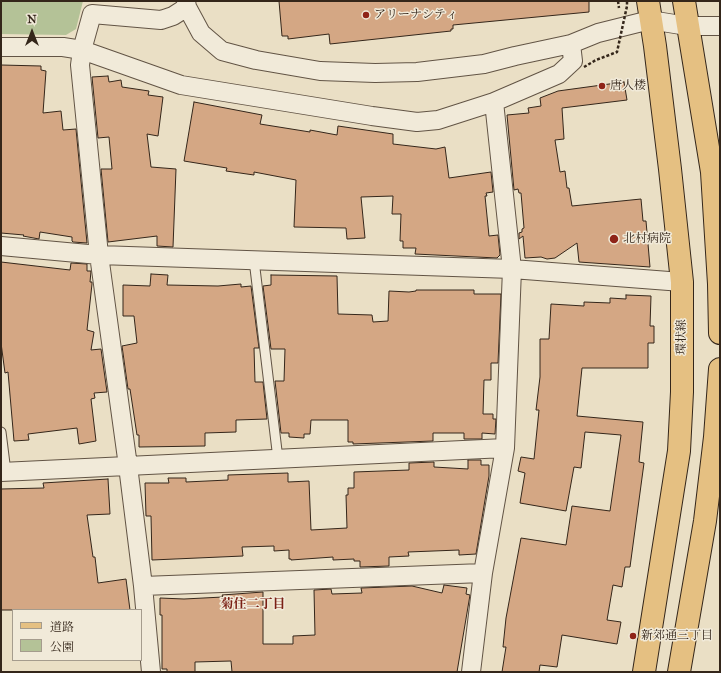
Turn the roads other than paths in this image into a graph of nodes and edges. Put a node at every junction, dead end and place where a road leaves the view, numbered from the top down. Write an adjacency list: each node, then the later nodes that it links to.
1 (684, 1): 4 (main road)
2 (186, 4): 6 (street); 8 (street)
3 (649, 10): 4 (street); 6 (street); 14 (main road, 環状線)
4 (687, 26): 5 (street); 15 (main road)
5 (720, 26)
6 (571, 44): 9 (street)
7 (1, 46): 8 (street)
8 (82, 50): 9 (street); 11 (street)
9 (494, 102): 13 (street)
10 (1, 246): 11 (street)
11 (99, 255): 12 (street); 21 (street)
12 (254, 260): 13 (street); 20 (lane)
13 (512, 269): 14 (street); 19 (street)
14 (682, 282): 27 (main road, 環状線)
15 (719, 284): 16 (main road)
16 (720, 333)
17 (720, 369): 28 (main road)
18 (1, 432): 22 (lane)
19 (505, 448): 20 (street); 23 (street)
20 (278, 459): 21 (street)
21 (128, 466): 22 (street); 24 (street)
22 (3, 472)
23 (483, 573): 24 (street); 26 (street)
24 (143, 586): 25 (street)
25 (151, 672)
26 (471, 672)
27 (644, 672)
28 (679, 672)

